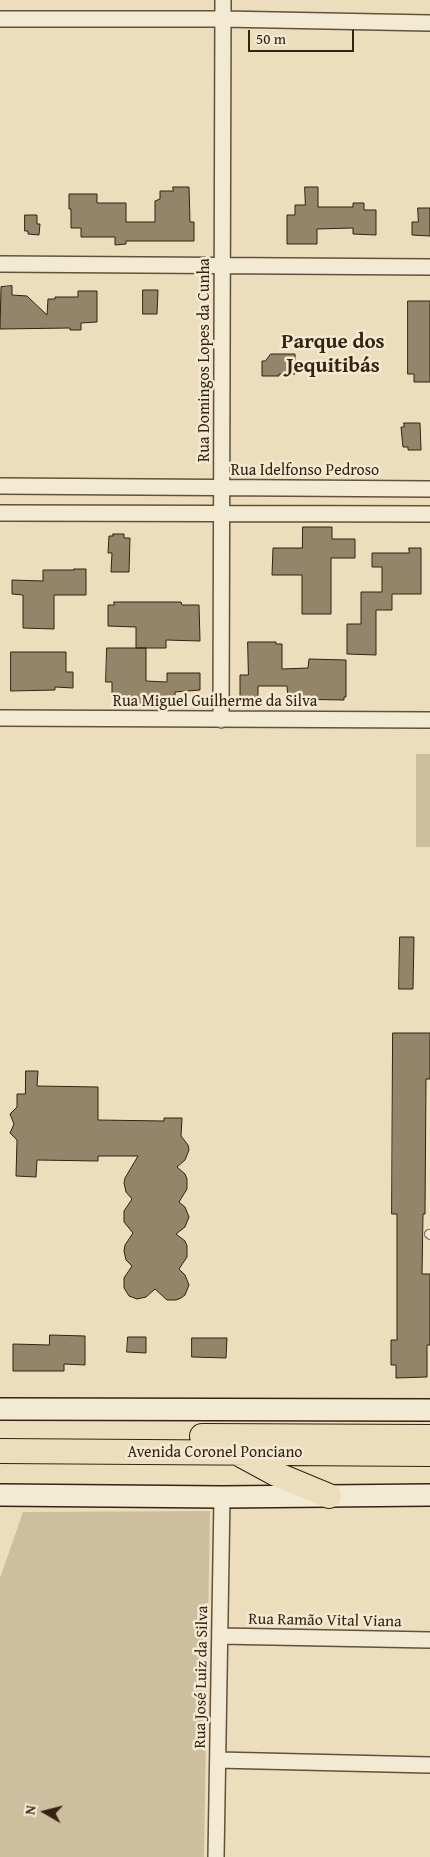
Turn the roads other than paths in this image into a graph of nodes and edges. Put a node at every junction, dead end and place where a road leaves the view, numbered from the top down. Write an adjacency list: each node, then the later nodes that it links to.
1 (223, 0): 3 (street, Rua Domingos Lopes da Cunha)
2 (0, 19): 3 (street)
3 (223, 20): 4 (street); 6 (street, Rua Domingos Lopes da Cunha)
4 (430, 23)
5 (0, 264): 6 (street)
6 (222, 266): 7 (street); 9 (street, Rua Domingos Lopes da Cunha)
7 (430, 267)
8 (0, 486): 9 (street, Rua Idelfonso Pedroso)
9 (222, 488): 10 (street, Rua Idelfonso Pedroso); 12 (street, Rua Domingos Lopes da Cunha)
10 (430, 489)
11 (0, 513): 12 (street)
12 (222, 514): 13 (street); 15 (street, Rua Domingos Lopes da Cunha)
13 (430, 514)
14 (0, 718): 15 (street, Rua Miguel Guilherme da Silva)
15 (221, 720): 16 (street, Rua Miguel Guilherme da Silva)
16 (430, 720)
17 (0, 1409): 18 (main road)
18 (430, 1410)
19 (0, 1435): 20 (main road)
20 (430, 1437)
21 (0, 1452): 22 (main road, Avenida Coronel Ponciano)
22 (32, 1452): 23 (main road, Avenida Coronel Ponciano); 25 (main road)
23 (237, 1453): 24 (main road, Avenida Coronel Ponciano); 28 (main road)
24 (430, 1454)
25 (0, 1470)
26 (0, 1495): 29 (main road)
27 (430, 1495): 28 (main road)
28 (329, 1496): 29 (main road)
29 (222, 1497): 30 (street, Rua José Luiz da Silva)
30 (220, 1636): 31 (street, Rua Ramão Vital Viana); 32 (street, Rua José Luiz da Silva)
31 (430, 1640)
32 (218, 1760): 33 (street); 34 (street, Rua José Luiz da Silva)
33 (430, 1765)
34 (216, 1857)

